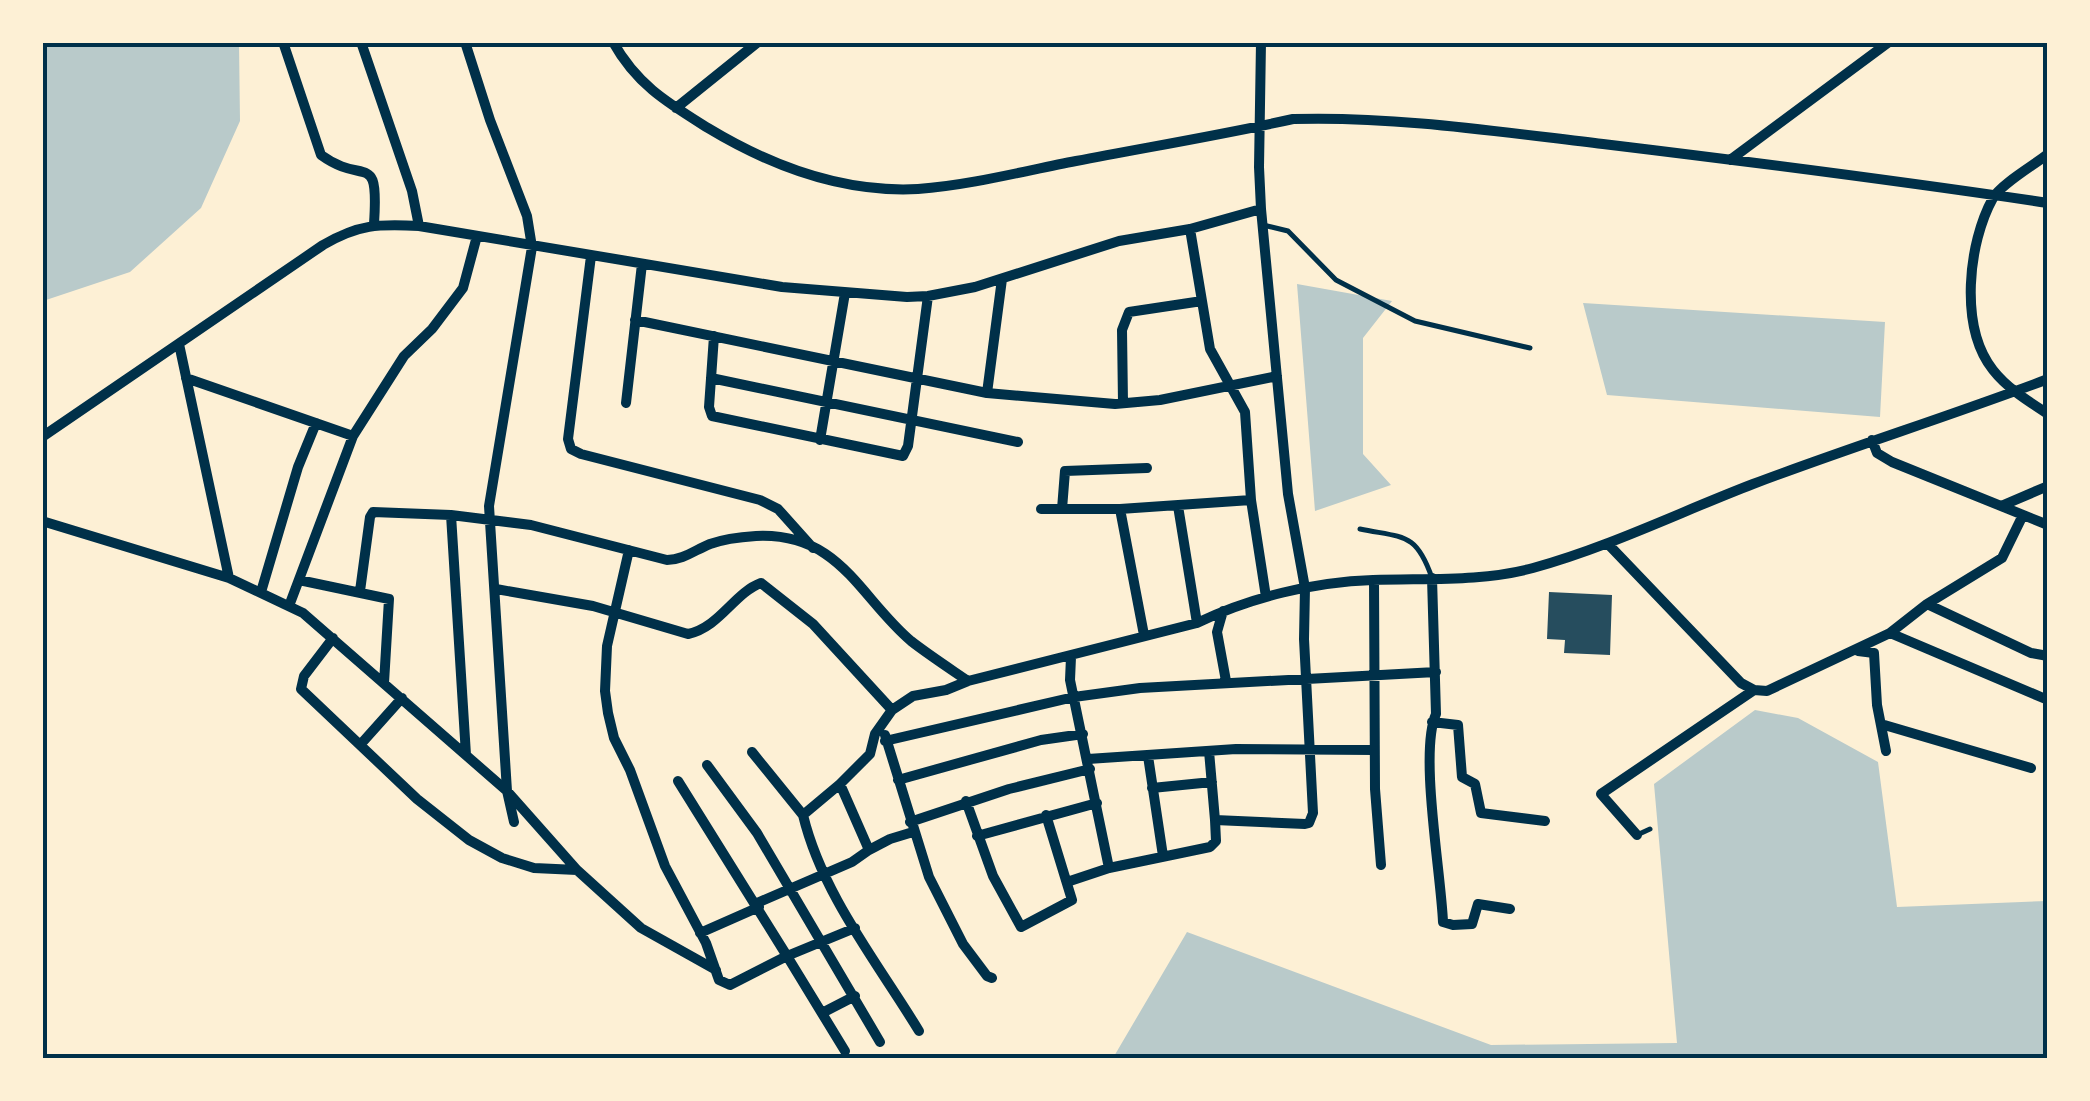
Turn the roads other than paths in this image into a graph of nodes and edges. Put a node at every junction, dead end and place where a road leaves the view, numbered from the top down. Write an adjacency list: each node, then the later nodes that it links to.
1 (283, 42): 15 (street)
2 (361, 42): 17 (street)
3 (466, 42): 20 (street)
4 (613, 42): 8 (street)
5 (758, 42): 8 (street)
6 (1262, 42): 9 (street)
7 (1889, 42): 11 (street)
8 (676, 108): 9 (street)
9 (1260, 126): 11 (street); 14 (street)
10 (2048, 154): 12 (street)
11 (1730, 160): 12 (street)
12 (1994, 195): 13 (street); 38 (street)
13 (2048, 202)
14 (1262, 209): 16 (street); 18 (street)
15 (374, 224): 17 (street); 29 (street)
16 (1263, 225): 30 (lane); 32 (street)
17 (419, 226): 19 (street)
18 (1190, 229): 23 (street); 26 (street)
19 (477, 236): 20 (street); 46 (street)
20 (532, 246): 21 (street); 61 (street)
21 (591, 256): 22 (street); 66 (street)
22 (642, 264): 24 (street); 27 (street)
23 (1002, 279): 25 (street); 39 (street)
24 (845, 293): 25 (street); 31 (street)
25 (928, 296): 35 (street)
26 (1202, 302): 37 (street); 42 (street)
27 (634, 320): 28 (street); 40 (street)
28 (714, 336): 31 (street); 34 (street)
29 (179, 344): 33 (street); 47 (street)
30 (1530, 348)
31 (834, 361): 35 (street); 41 (street)
32 (1277, 376): 37 (street); 72 (street)
33 (186, 378): 45 (street); 68 (street)
34 (711, 378): 41 (street); 48 (street)
35 (917, 378): 39 (street); 44 (street)
36 (2048, 379): 38 (street)
37 (1230, 386): 42 (street); 53 (street)
38 (2015, 391): 43 (street); 49 (street)
39 (987, 393): 42 (street)
40 (626, 402)
41 (827, 402): 44 (street); 48 (street)
42 (1123, 404)
43 (2048, 414)
44 (912, 420): 48 (street); 50 (street)
45 (316, 423): 46 (street); 75 (street)
46 (353, 436): 70 (street)
47 (42, 437)
48 (820, 440)
49 (1872, 440): 55 (street); 65 (street)
50 (1018, 442)
51 (1147, 468): 58 (street)
52 (2048, 486): 55 (street)
53 (1251, 500): 54 (street); 76 (street)
54 (1178, 506): 57 (street); 81 (street)
55 (2001, 506): 60 (street)
56 (1042, 509): 58 (street)
57 (1120, 509): 58 (street); 83 (street)
58 (1062, 510)
59 (451, 515): 61 (street); 74 (street); 110 (street)
60 (2023, 515): 63 (street); 77 (street)
61 (492, 518): 67 (street); 73 (street)
62 (42, 521): 68 (street)
63 (2048, 525)
64 (1360, 529): 69 (lane)
65 (1608, 544): 69 (street); 94 (street)
66 (813, 548): 67 (street); 91 (street)
67 (629, 550): 80 (street)
68 (229, 578): 75 (street)
69 (1432, 578): 71 (street); 88 (street)
70 (299, 580): 74 (street); 78 (street)
71 (1374, 580): 72 (street); 89 (street)
72 (1306, 588): 76 (street); 90 (street)
73 (496, 589): 80 (street); 120 (street)
74 (360, 591): 93 (street)
75 (261, 592): 78 (street)
76 (1266, 597): 79 (street)
77 (1928, 604): 82 (street); 86 (street)
78 (289, 606): 84 (street)
79 (1222, 610): 81 (street); 92 (street)
80 (612, 612): 98 (street); 143 (street)
81 (1197, 623): 83 (street)
82 (1890, 633): 85 (street); 97 (street)
83 (1144, 635): 87 (street)
84 (333, 638): 93 (street); 104 (street)
85 (1857, 651): 94 (street); 101 (street)
86 (2048, 656)
87 (1070, 657): 91 (street); 96 (street)
88 (1436, 672): 89 (street); 100 (street)
89 (1373, 674): 90 (street); 106 (street)
90 (1308, 677): 92 (street); 105 (street)
91 (968, 681): 98 (street)
92 (1226, 682): 96 (street)
93 (384, 683): 95 (street)
94 (1754, 690): 130 (street)
95 (402, 698): 104 (street); 110 (street)
96 (1074, 698): 102 (street); 103 (street)
97 (2048, 700)
98 (892, 710): 99 (street)
99 (884, 720): 103 (street); 118 (street)
100 (1432, 722): 127 (street); 141 (street)
101 (1880, 724): 108 (street); 114 (street)
102 (1083, 734): 112 (street); 115 (street)
103 (885, 742): 115 (street)
104 (360, 745): 136 (street)
105 (1312, 750): 106 (street); 107 (street); 125 (street)
106 (1374, 750): 134 (street)
107 (1209, 751): 111 (street); 117 (street)
108 (1886, 751)
109 (752, 752): 124 (street)
110 (466, 755): 120 (street)
111 (1148, 756): 112 (street); 119 (street)
112 (1089, 764): 121 (street); 122 (street)
113 (707, 766): 139 (street)
114 (2031, 768)
115 (898, 780): 128 (street)
116 (678, 781): 140 (street)
117 (1212, 782): 119 (street); 125 (street)
118 (840, 784): 124 (street); 132 (street)
119 (1152, 788): 133 (street)
120 (507, 791): 126 (street); 136 (street)
121 (966, 801): 128 (street); 131 (street)
122 (1097, 803): 123 (street); 135 (street)
123 (1046, 815): 131 (street); 138 (street)
124 (803, 816): 137 (street)
125 (1216, 820): 133 (street)
126 (514, 822)
127 (1545, 822)
128 (912, 827): 132 (street); 147 (street)
129 (1650, 829): 130 (lane)
130 (1637, 835)
131 (978, 836): 138 (street)
132 (869, 850): 137 (street)
133 (1163, 856): 135 (street)
134 (1381, 865)
135 (1109, 868): 138 (street)
136 (578, 870): 146 (street)
137 (824, 874): 139 (street); 142 (street)
138 (1067, 882)
139 (790, 890): 140 (street); 144 (street)
140 (758, 905): 143 (street); 145 (street)
141 (1510, 908)
142 (856, 928): 144 (street); 150 (street)
143 (700, 933): 146 (street)
144 (822, 943): 145 (street); 148 (street)
145 (787, 956): 146 (street); 149 (street)
146 (717, 970)
147 (992, 978)
148 (854, 996): 149 (street); 151 (street)
149 (822, 1013): 152 (street)
150 (919, 1031)
151 (880, 1042)
152 (845, 1051)

